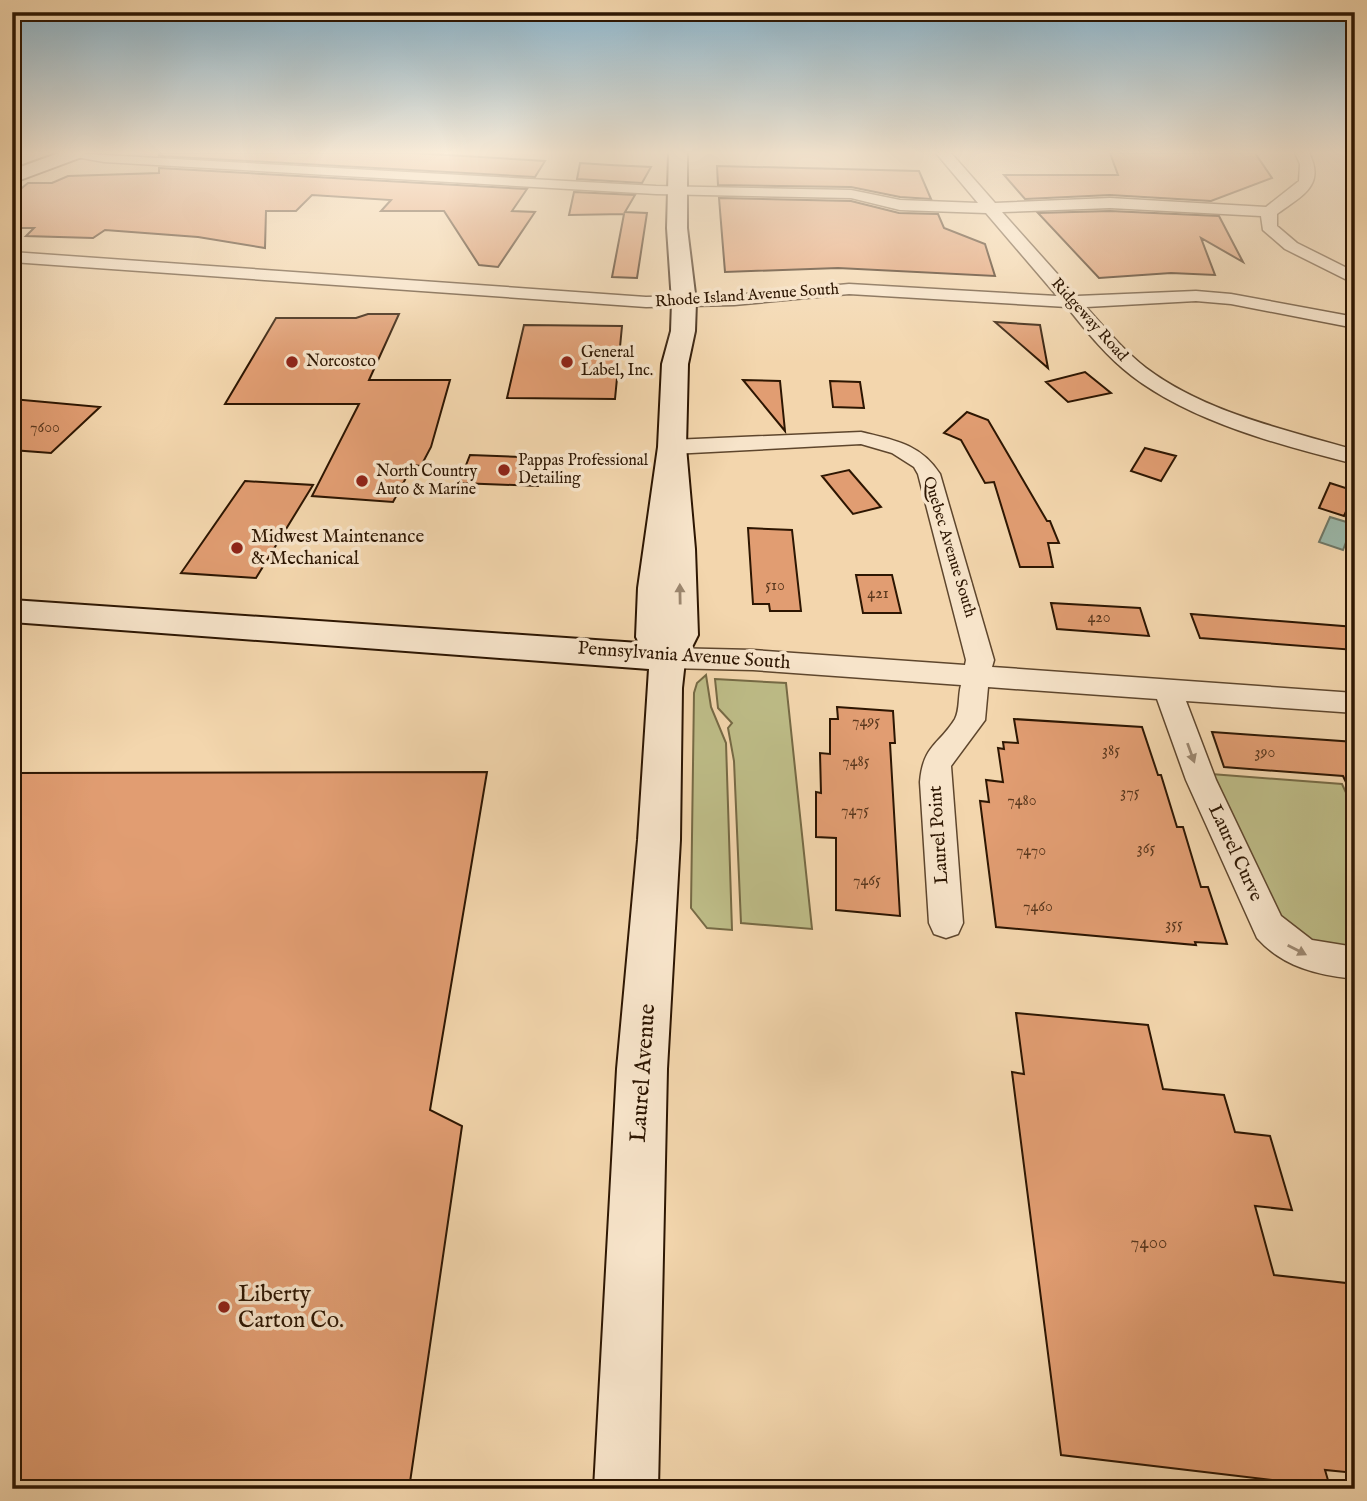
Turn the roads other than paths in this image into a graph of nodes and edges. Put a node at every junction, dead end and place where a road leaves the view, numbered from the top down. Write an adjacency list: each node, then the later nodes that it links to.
1 (677, 223): 6 (street, Laurel Avenue)
2 (1003, 223): 7 (street, Ridgeway Road)
3 (1268, 223): 5 (street)
4 (12, 257): 6 (street, Rhode Island Avenue South)
5 (1355, 279)
6 (676, 302): 7 (street, Rhode Island Avenue South); 9 (street, Laurel Avenue)
7 (1072, 302): 8 (street, Rhode Island Avenue South); 10 (street, Ridgeway Road)
8 (1355, 323)
9 (672, 447): 12 (street, Laurel Avenue); 13 (street, Quebec Avenue South)
10 (1355, 457)
11 (12, 611): 12 (street, Pennsylvania Avenue South)
12 (668, 658): 13 (street, Pennsylvania Avenue South); 18 (street, Laurel Avenue)
13 (976, 676): 14 (street, Pennsylvania Avenue South); 16 (street, Laurel Point)
14 (1167, 689): 15 (street, Pennsylvania Avenue South); 17 (street, Laurel Curve, one-way to 17)
15 (1355, 703)
16 (946, 923)
17 (1355, 963)
18 (626, 1489)

